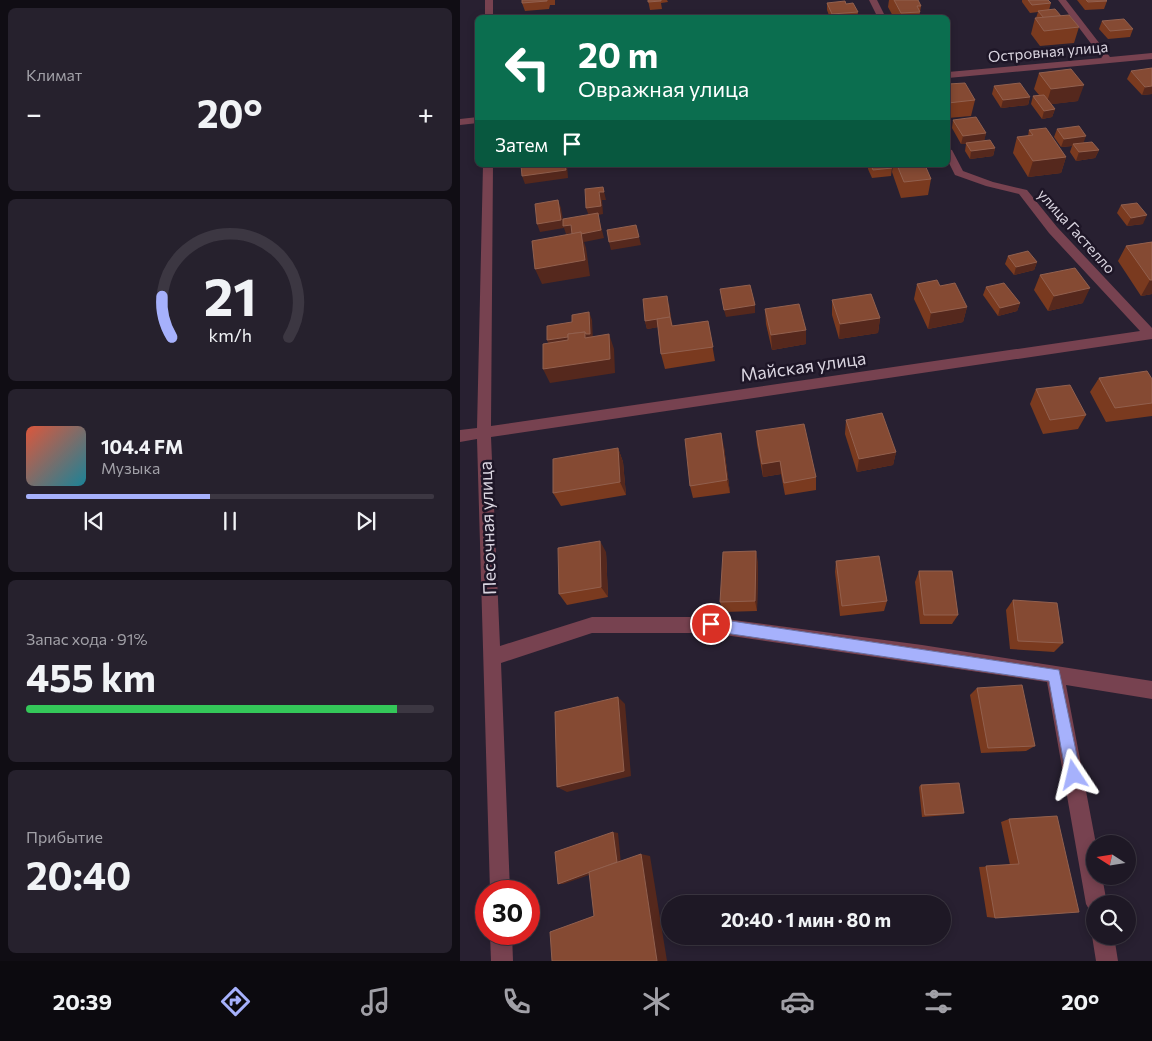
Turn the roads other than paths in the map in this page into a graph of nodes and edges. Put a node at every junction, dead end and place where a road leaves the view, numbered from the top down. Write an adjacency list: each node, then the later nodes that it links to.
1 (489, 0): 4 (street)
2 (873, 0): 5 (street)
3 (1062, 0): 7 (street)
4 (489, 15)
5 (880, 15)
6 (1152, 56): 7 (street, Островная улица)
7 (1108, 60): 8 (street, Островная улица)
8 (950, 75)
9 (475, 120): 10 (street)
10 (460, 122)
11 (950, 156): 13 (street, улица Гастелло)
12 (488, 167): 14 (street, Песочная улица)
13 (1151, 334): 14 (street, Майская улица)
14 (484, 432): 15 (street, Майская улица); 16 (street, Песочная улица)
15 (460, 436)
16 (492, 657): 17 (street); 19 (street, Песочная улица)
17 (1055, 675): 18 (street); 20 (street)
18 (1152, 690)
19 (500, 880)
20 (1095, 895)
21 (501, 945): 23 (street)
22 (1104, 945): 24 (street)
23 (502, 961)
24 (1107, 961)

